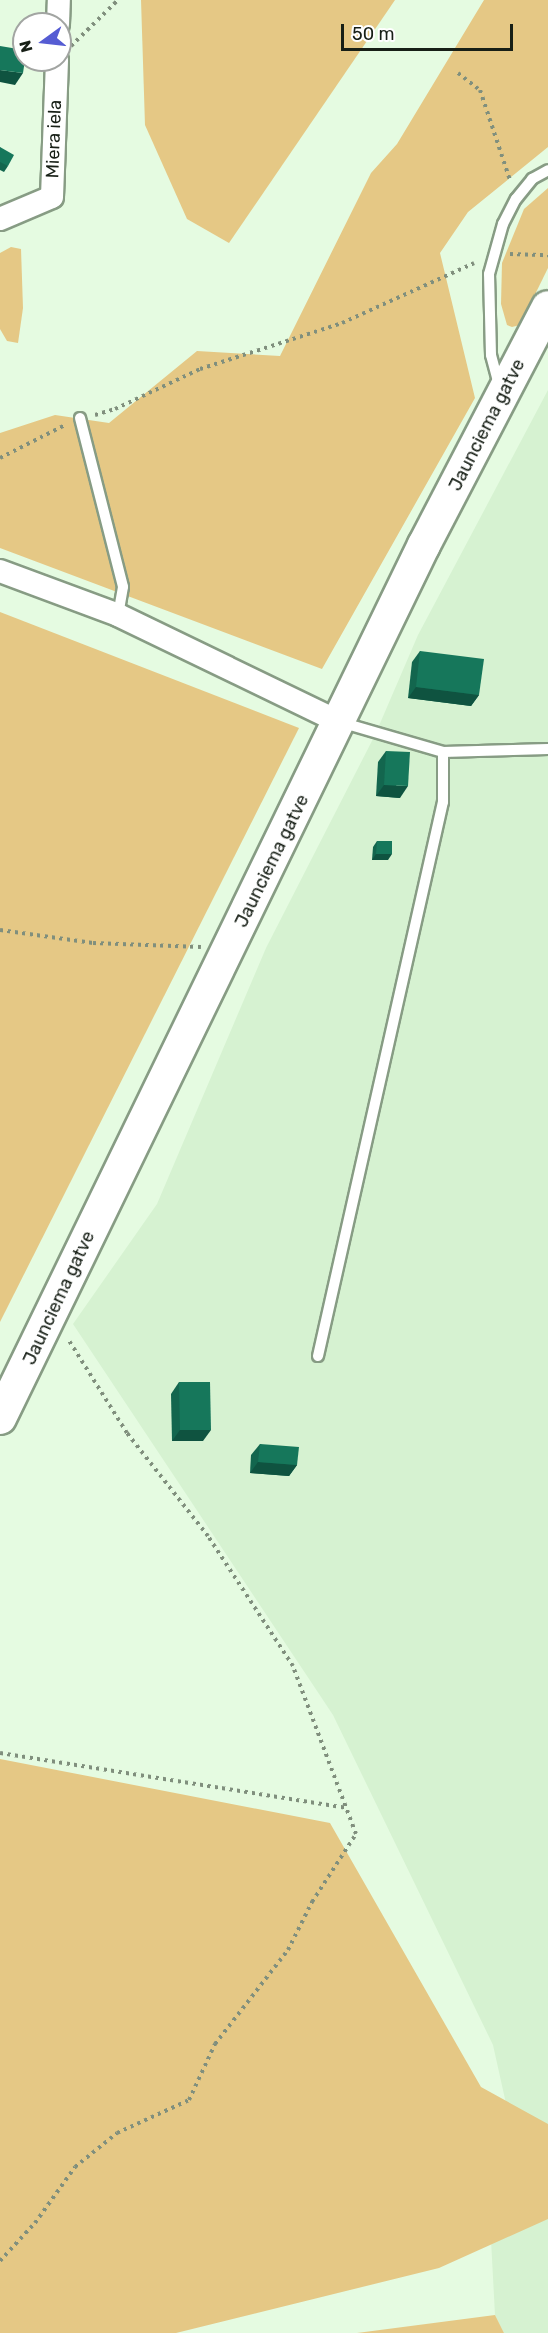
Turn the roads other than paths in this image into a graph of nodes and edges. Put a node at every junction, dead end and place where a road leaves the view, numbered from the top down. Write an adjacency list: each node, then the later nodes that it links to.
1 (61, 72): 3 (street, Miera iela)
2 (548, 170): 5 (lane)
3 (0, 219)
4 (548, 307): 5 (main road, Jaunciema gatve)
5 (502, 396): 9 (main road, Jaunciema gatve)
6 (80, 418): 8 (lane)
7 (0, 571): 8 (street)
8 (118, 615): 9 (street)
9 (339, 722): 11 (lane); 13 (main road, Jaunciema gatve)
10 (548, 749): 11 (lane)
11 (443, 752): 12 (lane)
12 (318, 1356)
13 (0, 1418)

